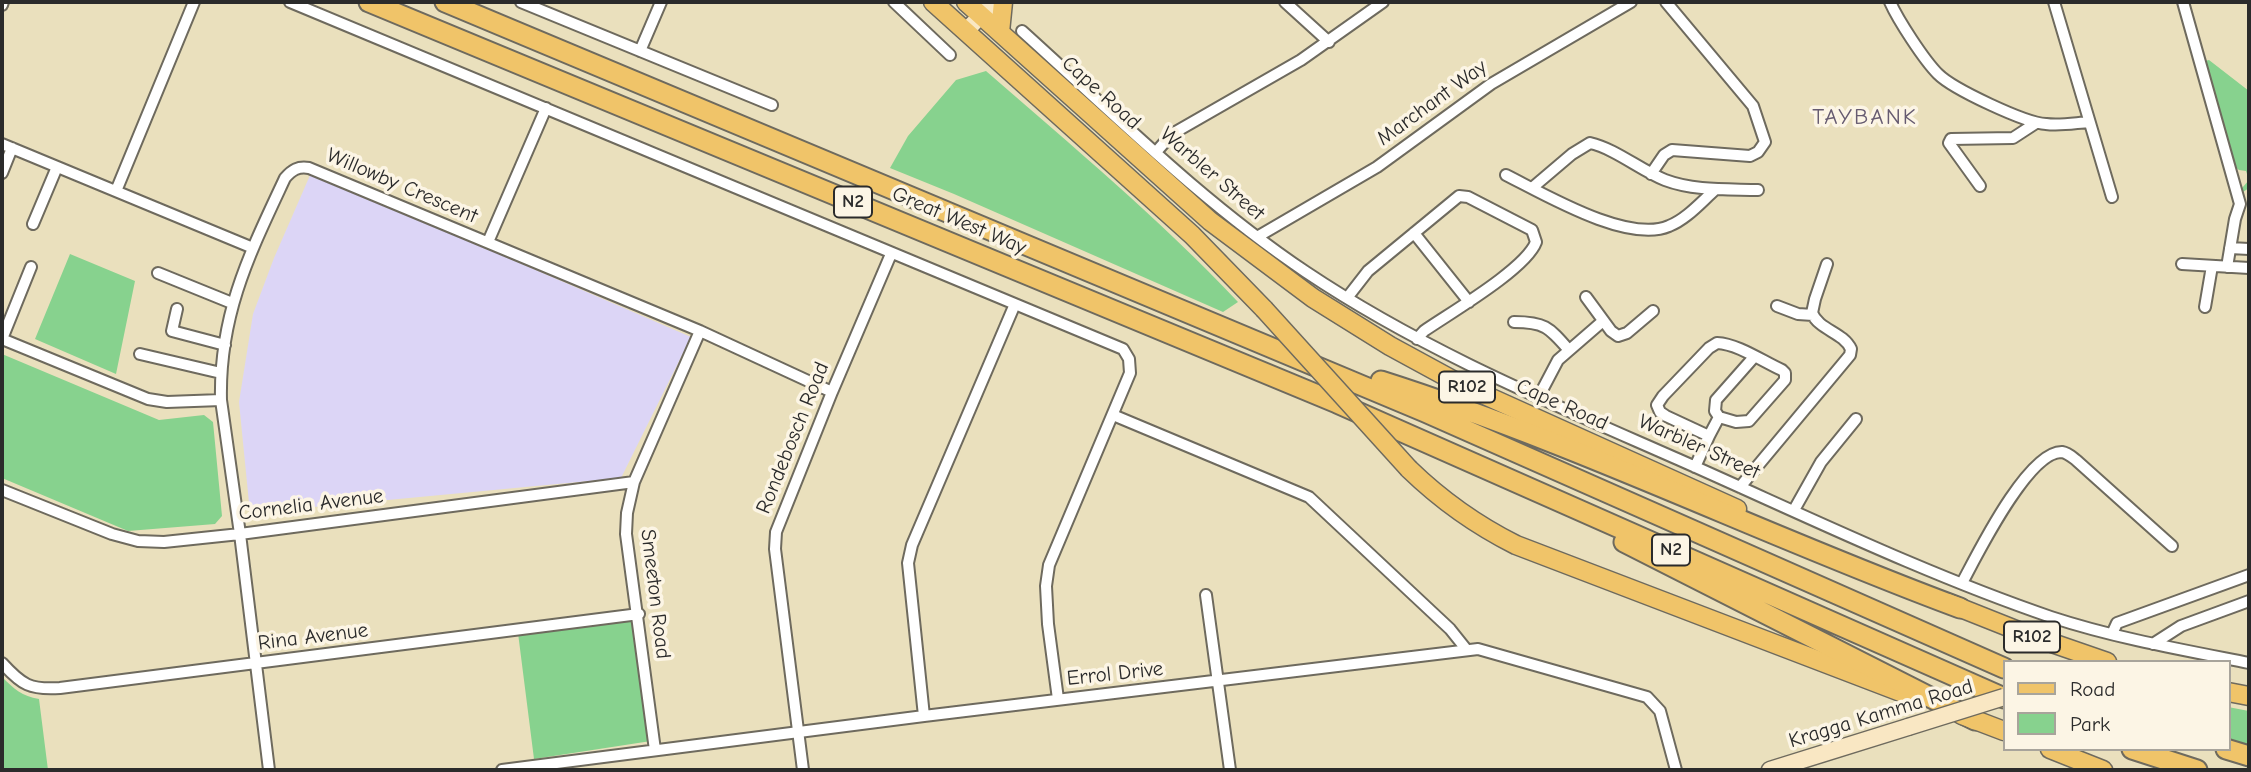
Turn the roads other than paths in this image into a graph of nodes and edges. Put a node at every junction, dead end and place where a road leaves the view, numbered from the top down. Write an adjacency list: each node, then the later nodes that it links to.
1 (194, 2): 40 (street)
2 (290, 2): 27 (street)
3 (369, 2): 81 (highway, Great West Way / N2)
4 (444, 2): 73 (highway, Great West Way / N2)
5 (521, 2): 24 (street)
6 (661, 2): 24 (street)
7 (894, 2): 25 (street)
8 (933, 2): 20 (main road)
9 (967, 2): 19 (main road, Cape Road / R102)
10 (994, 2): 19 (main road)
11 (1003, 2): 22 (main road)
12 (1285, 2): 23 (street)
13 (1383, 2): 23 (street)
14 (1631, 2): 44 (street, Marchant Way)
15 (1666, 2): 34 (street)
16 (1890, 2): 29 (street)
17 (2054, 2): 28 (street)
18 (2183, 2): 47 (street)
19 (981, 15): 20 (main road); 22 (main road, Cape Road / R102)
20 (966, 31): 114 (main road, bridge)
21 (1022, 31): 31 (street, Warbler Street)
22 (1000, 32): 97 (main road, Cape Road / R102)
23 (1329, 42): 31 (street)
24 (640, 51): 26 (street)
25 (950, 55)
26 (772, 105)
27 (546, 108): 45 (street); 49 (street)
28 (2090, 121): 29 (street); 41 (street)
29 (2036, 123): 36 (street)
30 (7, 146): 32 (street); 33 (street)
31 (1156, 152): 44 (street, Warbler Street)
32 (57, 167): 40 (street); 42 (street)
33 (2, 173)
34 (1651, 174): 37 (street); 38 (street)
35 (1506, 175): 37 (street)
36 (1980, 186)
37 (1532, 188): 38 (street)
38 (1716, 188): 39 (street)
39 (1758, 190)
40 (116, 191): 46 (street)
41 (2112, 197)
42 (33, 224)
43 (1414, 233): 58 (street); 59 (street); 59 (street)
44 (1257, 237): 58 (street, Warbler Street)
45 (488, 242): 46 (street, Willowby Crescent); 69 (street, Willowby Crescent)
46 (253, 248): 60 (street, Willowby Crescent)
47 (2230, 248): 48 (street); 54 (street)
48 (2249, 249)
49 (891, 254): 61 (street); 78 (street, Rondebosch Road)
50 (1827, 264): 66 (street)
51 (2182, 264): 52 (street)
52 (2211, 266): 54 (street); 63 (street)
53 (31, 267): 70 (street)
54 (2227, 267): 55 (street)
55 (2249, 268)
56 (158, 274): 60 (street)
57 (1586, 297): 67 (street)
58 (1347, 298): 71 (street, Warbler Street)
59 (1469, 302): 71 (street)
60 (232, 303): 72 (street, Willowby Crescent)
61 (1015, 304): 82 (street); 113 (street)
62 (1777, 306): 66 (street)
63 (2205, 307)
64 (177, 309): 72 (street)
65 (1653, 311): 67 (street)
66 (1813, 315): 88 (street)
67 (1603, 321): 74 (street)
68 (1514, 323): 74 (street)
69 (700, 331): 78 (street, Willowby Crescent); 87 (street, Smeeton Road)
70 (2, 339): 80 (street)
71 (1417, 340): 79 (street, Warbler Street)
72 (225, 345): 77 (street, Willowby Crescent)
73 (1266, 345): 97 (highway); 106 (highway, N2)
74 (1568, 349): 79 (street)
75 (139, 354): 77 (street)
76 (1754, 357): 83 (street); 83 (street); 85 (street)
77 (222, 373): 80 (street, Willowby Crescent)
78 (832, 392): 116 (street, Rondebosch Road)
79 (1538, 398): 86 (street, Warbler Street)
80 (221, 400): 91 (street, Willowby Crescent)
81 (1337, 403): 109 (highway, N2); 114 (highway)
82 (1113, 415): 101 (street); 112 (street)
83 (1719, 417): 85 (street)
84 (1856, 419): 90 (street)
85 (1709, 436): 86 (street)
86 (1695, 467): 88 (street, Warbler Street)
87 (634, 482): 91 (street, Cornelia Avenue); 98 (street, Smeeton Road)
88 (1740, 487): 90 (street, Warbler Street)
89 (2, 490): 91 (street, Cornelia Avenue)
90 (1794, 510): 94 (street, Warbler Street)
91 (240, 534): 105 (street, Willowby Crescent)
92 (2172, 546): 94 (street)
93 (2249, 575): 99 (street)
94 (1962, 583): 99 (street, Warbler Street)
95 (1206, 595): 107 (street)
96 (2249, 601): 100 (street)
97 (1959, 608): 102 (main road, Cape Road / R102)
98 (639, 614): 105 (street, Rina Avenue); 117 (street, Smeeton Road)
99 (2112, 634): 100 (street, Warbler Street)
100 (2153, 644): 104 (street, Warbler Street)
101 (1466, 649): 107 (street, Errol Drive); 122 (street, Errol Drive)
102 (2100, 660)
103 (2, 663): 105 (street, Rina Avenue)
104 (2249, 663)
105 (255, 664): 123 (street, Willowby Crescent)
106 (2002, 667)
107 (1219, 681): 112 (street, Errol Drive); 126 (street)
108 (2230, 692): 110 (main road)
109 (2002, 696)
110 (2249, 696)
111 (2002, 698): 128 (main road, Kragga Kamma Road, bridge)
112 (1058, 699): 113 (street, Errol Drive)
113 (923, 716): 116 (street, Errol Drive)
114 (1975, 720): 115 (main road)
115 (2002, 730)
116 (799, 731): 117 (street, Errol Drive); 125 (street, Rondebosch Road)
117 (655, 750): 124 (street, Errol Drive)
118 (2230, 750): 121 (highway)
119 (2055, 751): 129 (main road)
120 (2138, 751): 130 (highway)
121 (2249, 756)
122 (1674, 765): 127 (street)
123 (269, 770)
124 (502, 770)
125 (803, 770)
126 (1230, 770)
127 (1665, 770)
128 (1770, 770)
129 (2103, 770)
130 (2197, 770)

